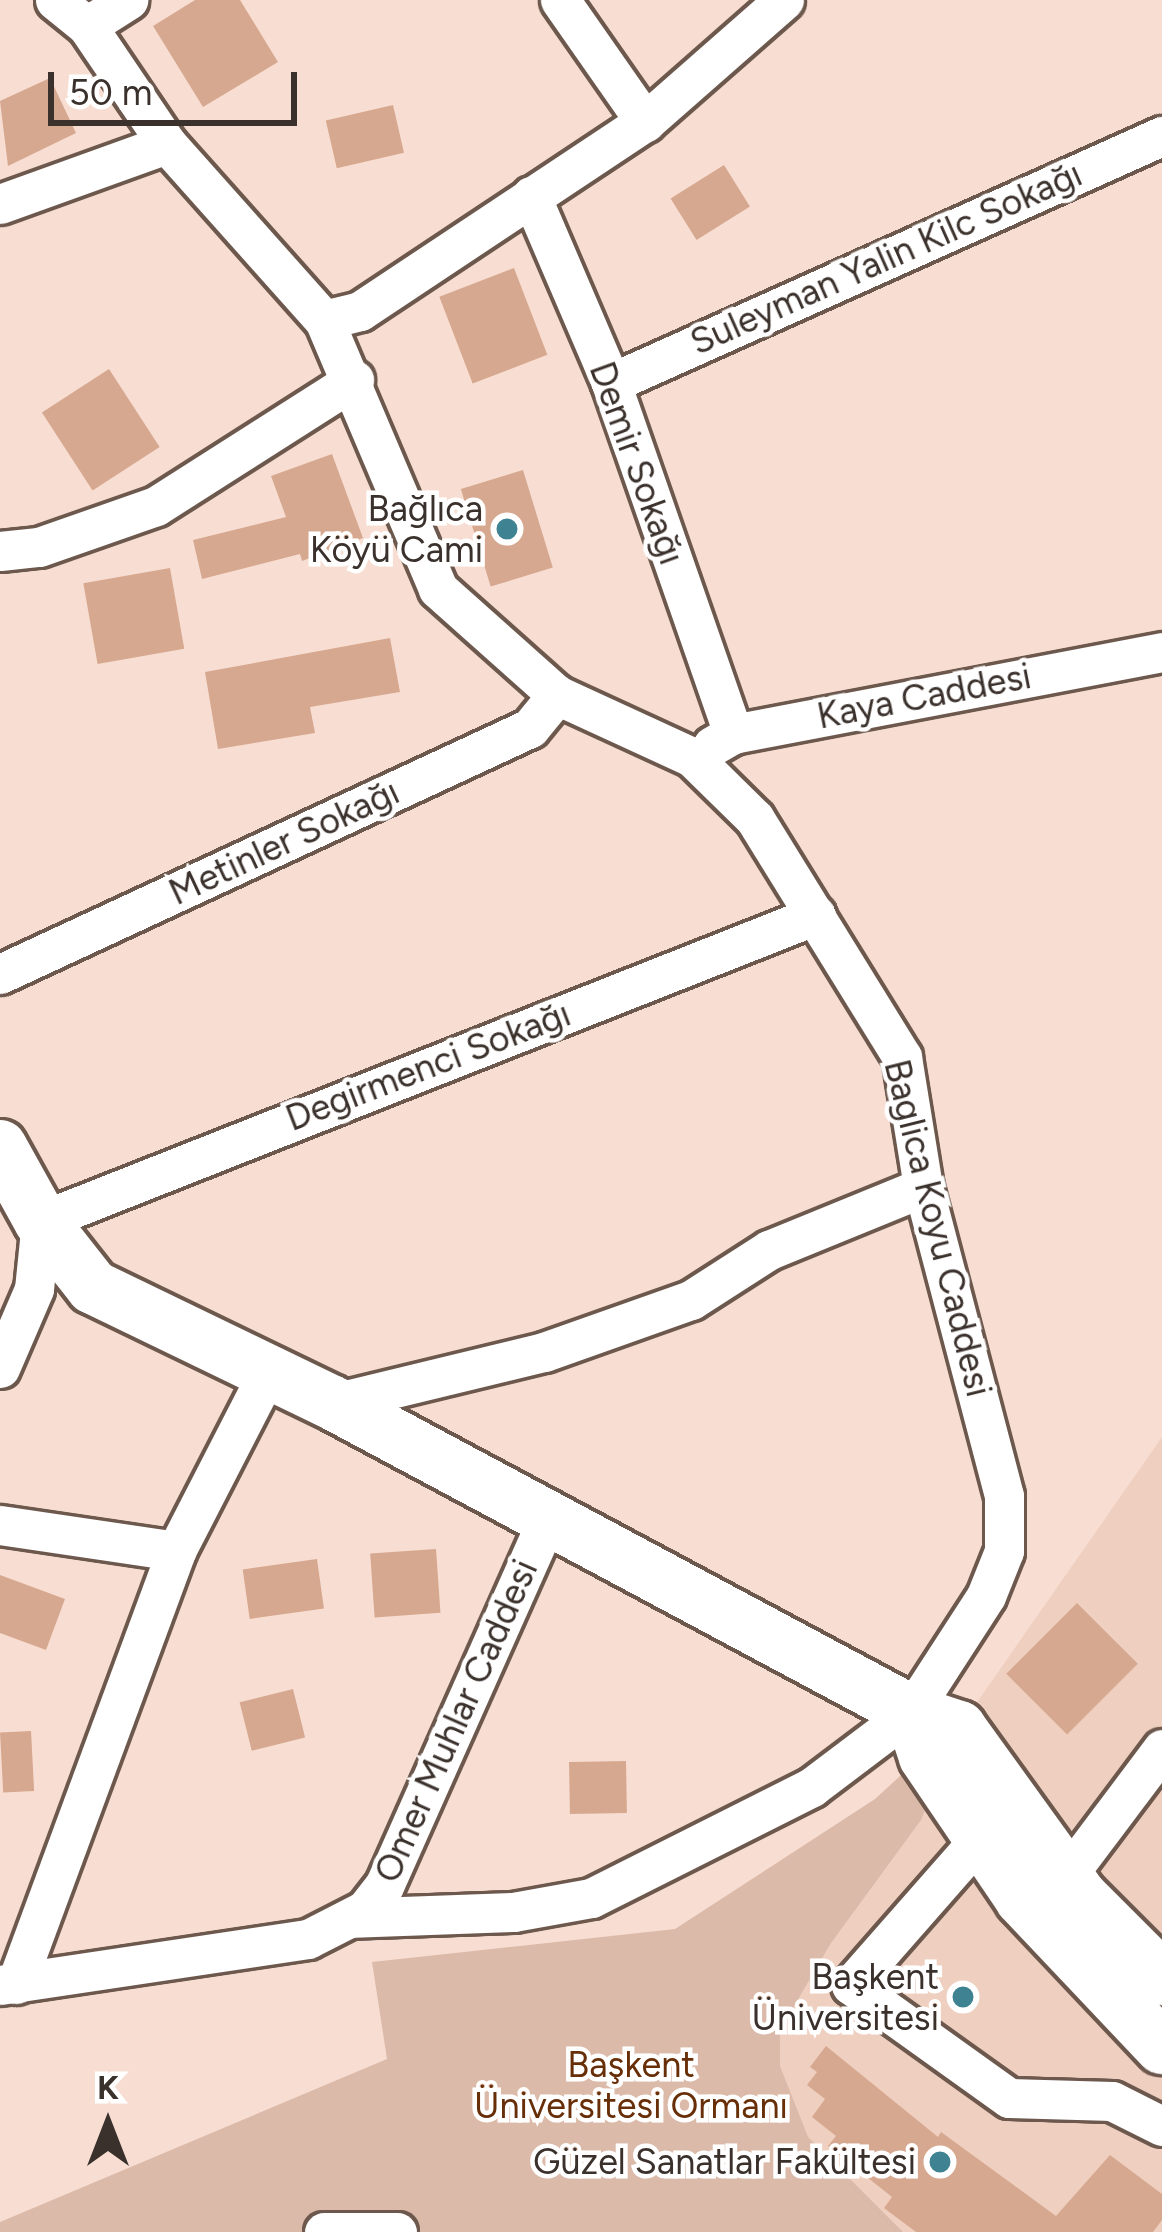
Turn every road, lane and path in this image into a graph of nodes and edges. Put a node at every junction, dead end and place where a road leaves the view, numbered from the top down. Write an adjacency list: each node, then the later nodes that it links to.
1 (56, 0): 5 (street, Baglica Koyu Caddesi)
2 (128, 0): 5 (street)
3 (560, 0): 6 (street)
4 (784, 0): 6 (street)
5 (87, 26): 8 (street, Baglica Koyu Caddesi)
6 (645, 122): 9 (street)
7 (1162, 136): 13 (street, Suleyman Yalin Kilc Sokağı)
8 (167, 144): 10 (street); 11 (street, Baglica Koyu Caddesi)
9 (531, 196): 11 (street); 13 (street, Demir Sokağı)
10 (0, 204)
11 (325, 320): 12 (street, Baglica Koyu Caddesi)
12 (354, 380): 14 (street); 16 (street, Baglica Koyu Caddesi)
13 (611, 383): 17 (street, Demir Sokağı)
14 (0, 551)
15 (1162, 652): 17 (street, Kaya Caddesi)
16 (557, 695): 18 (street, Baglica Koyu Caddesi); 20 (street, Metinler Sokağı)
17 (733, 734): 18 (street, Kaya Caddesi)
18 (692, 758): 19 (street, Baglica Koyu Caddesi)
19 (816, 915): 22 (street, Baglica Koyu Caddesi); 23 (street, Degirmenci Sokağı)
20 (0, 974)
21 (0, 1147): 23 (street)
22 (923, 1187): 26 (street); 30 (street, Baglica Koyu Caddesi)
23 (41, 1221): 24 (street); 25 (street)
24 (0, 1368)
25 (267, 1374): 26 (street); 29 (street)
26 (333, 1402): 27 (street)
27 (549, 1515): 30 (street); 34 (street, Omer Muhlar Caddesi)
28 (0, 1525): 29 (street)
29 (176, 1551): 36 (street)
30 (911, 1712): 32 (street); 34 (street, Baglica Koyu Caddesi)
31 (1162, 1749): 33 (street)
32 (996, 1820): 33 (street); 37 (street); 38 (street)
33 (1066, 1877): 35 (street)
34 (352, 1918): 36 (street, Omer Muhlar Caddesi)
35 (1162, 1978)
36 (8, 1984)
37 (1162, 2047)
38 (1162, 2126)
39 (324, 2232): 40 (street)
40 (397, 2232)

